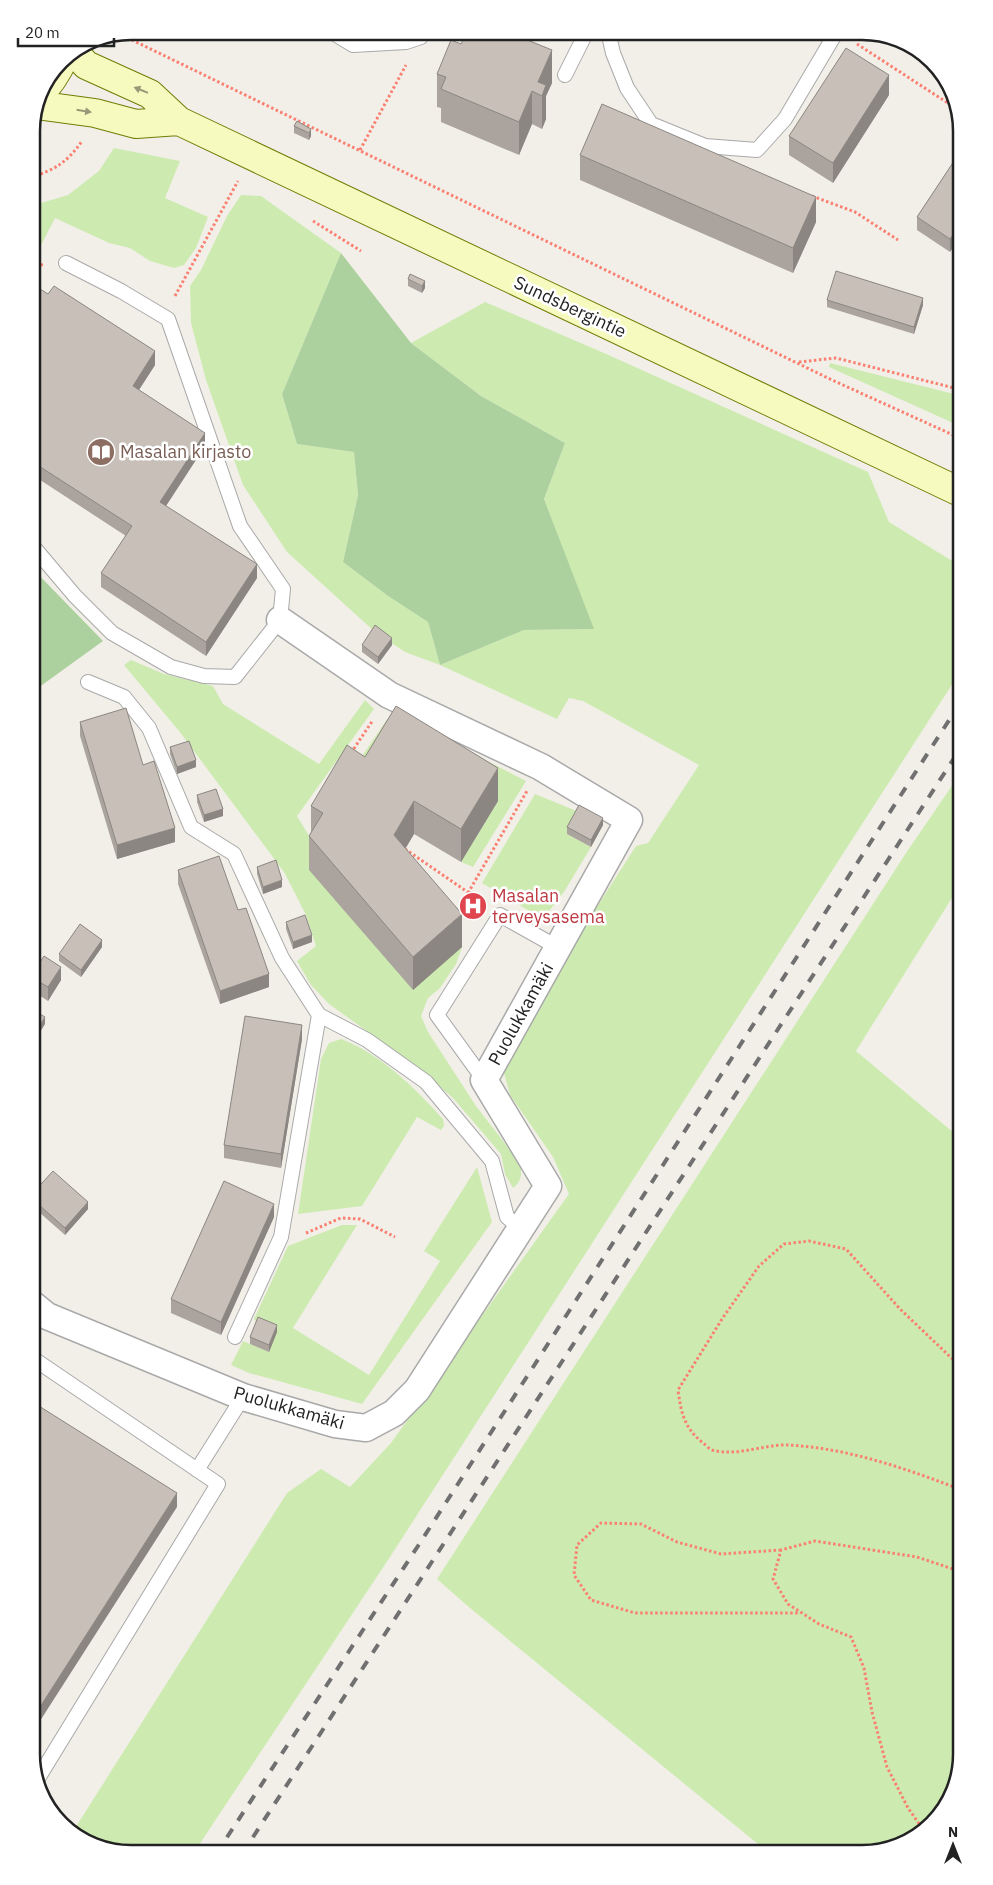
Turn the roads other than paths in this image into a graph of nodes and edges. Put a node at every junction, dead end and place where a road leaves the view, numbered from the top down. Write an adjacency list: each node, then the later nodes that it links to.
1 (345, 40): 2 (lane)
2 (412, 40)
3 (583, 40): 7 (lane)
4 (610, 40): 5 (lane)
5 (831, 40)
6 (79, 57): 9 (main road, Sundsbergintie, one-way to 6)
7 (566, 75)
8 (44, 106): 9 (main road, Sundsbergintie, one-way to 9)
9 (178, 121): 11 (main road, Sundsbergintie)
10 (66, 263): 13 (lane)
11 (953, 489)
12 (40, 555): 13 (lane)
13 (280, 620): 15 (street, Puolukkamäki)
14 (88, 682): 16 (lane)
15 (558, 947): 17 (street, Puolukkamäki); 17 (lane)
16 (319, 1015): 18 (lane); 20 (lane)
17 (484, 1080): 18 (street, Puolukkamäki)
18 (520, 1229): 22 (street, Puolukkamäki)
19 (40, 1310): 22 (street, Puolukkamäki)
20 (235, 1337)
21 (40, 1363): 23 (lane)
22 (243, 1397): 23 (lane)
23 (197, 1470): 24 (lane)
24 (42, 1771)

